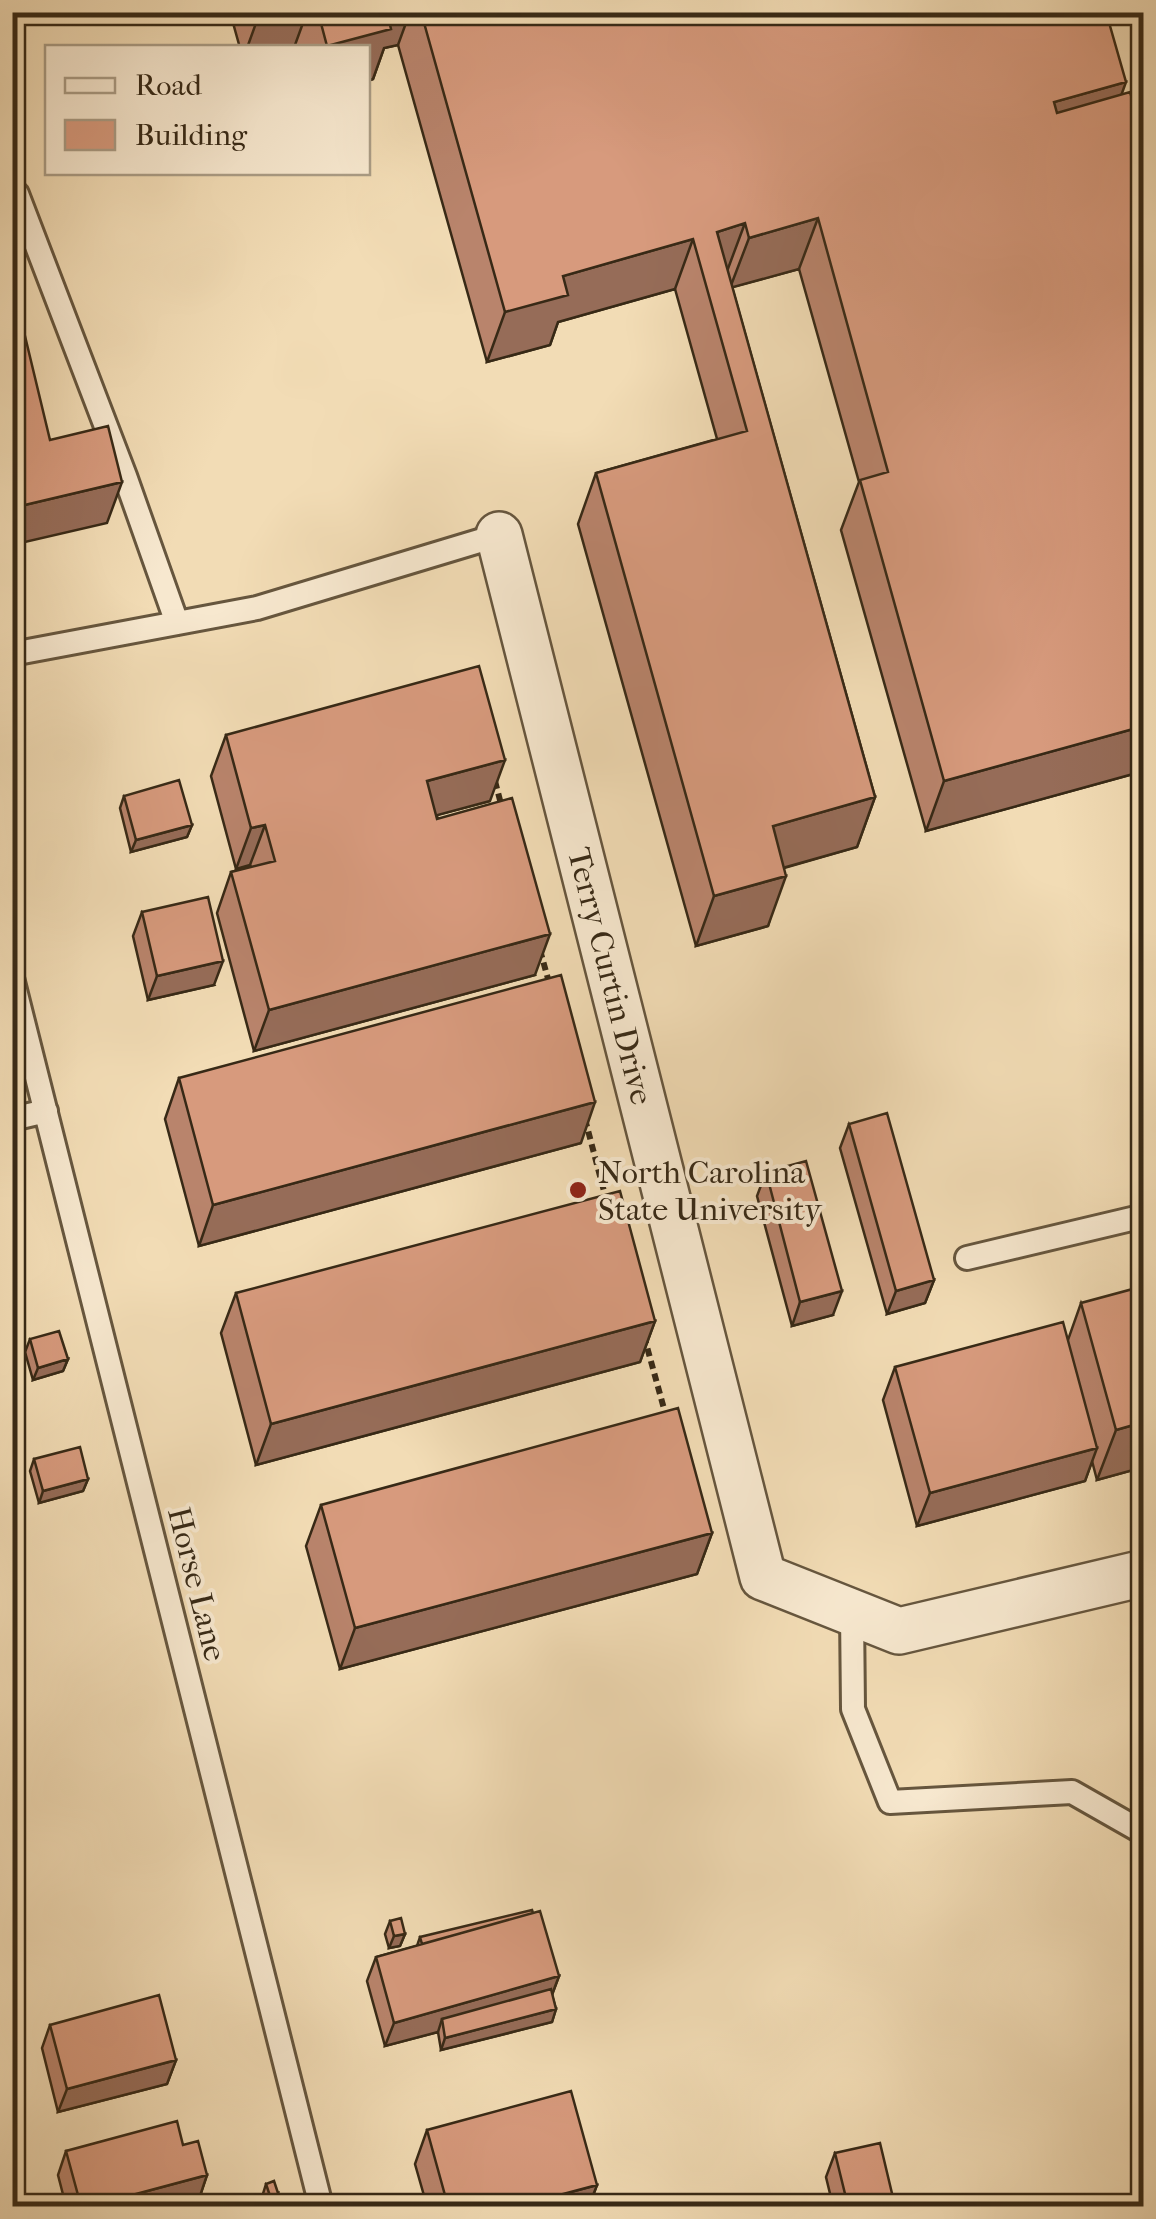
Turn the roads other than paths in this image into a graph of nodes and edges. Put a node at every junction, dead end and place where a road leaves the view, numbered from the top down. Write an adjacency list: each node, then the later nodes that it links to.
1 (12, 193): 3 (lane)
2 (499, 536): 3 (lane, Terry Curtin Drive); 11 (street, Terry Curtin Drive)
3 (177, 623): 4 (lane, Terry Curtin Drive)
4 (12, 654)
5 (12, 978): 6 (lane, Horse Lane)
6 (46, 1111): 7 (lane); 13 (lane, Horse Lane)
7 (12, 1119)
8 (1144, 1216): 9 (lane)
9 (968, 1258)
10 (1144, 1573): 11 (street, Terry Curtin Drive)
11 (852, 1612): 12 (lane)
12 (1144, 1832)
13 (321, 2206)

